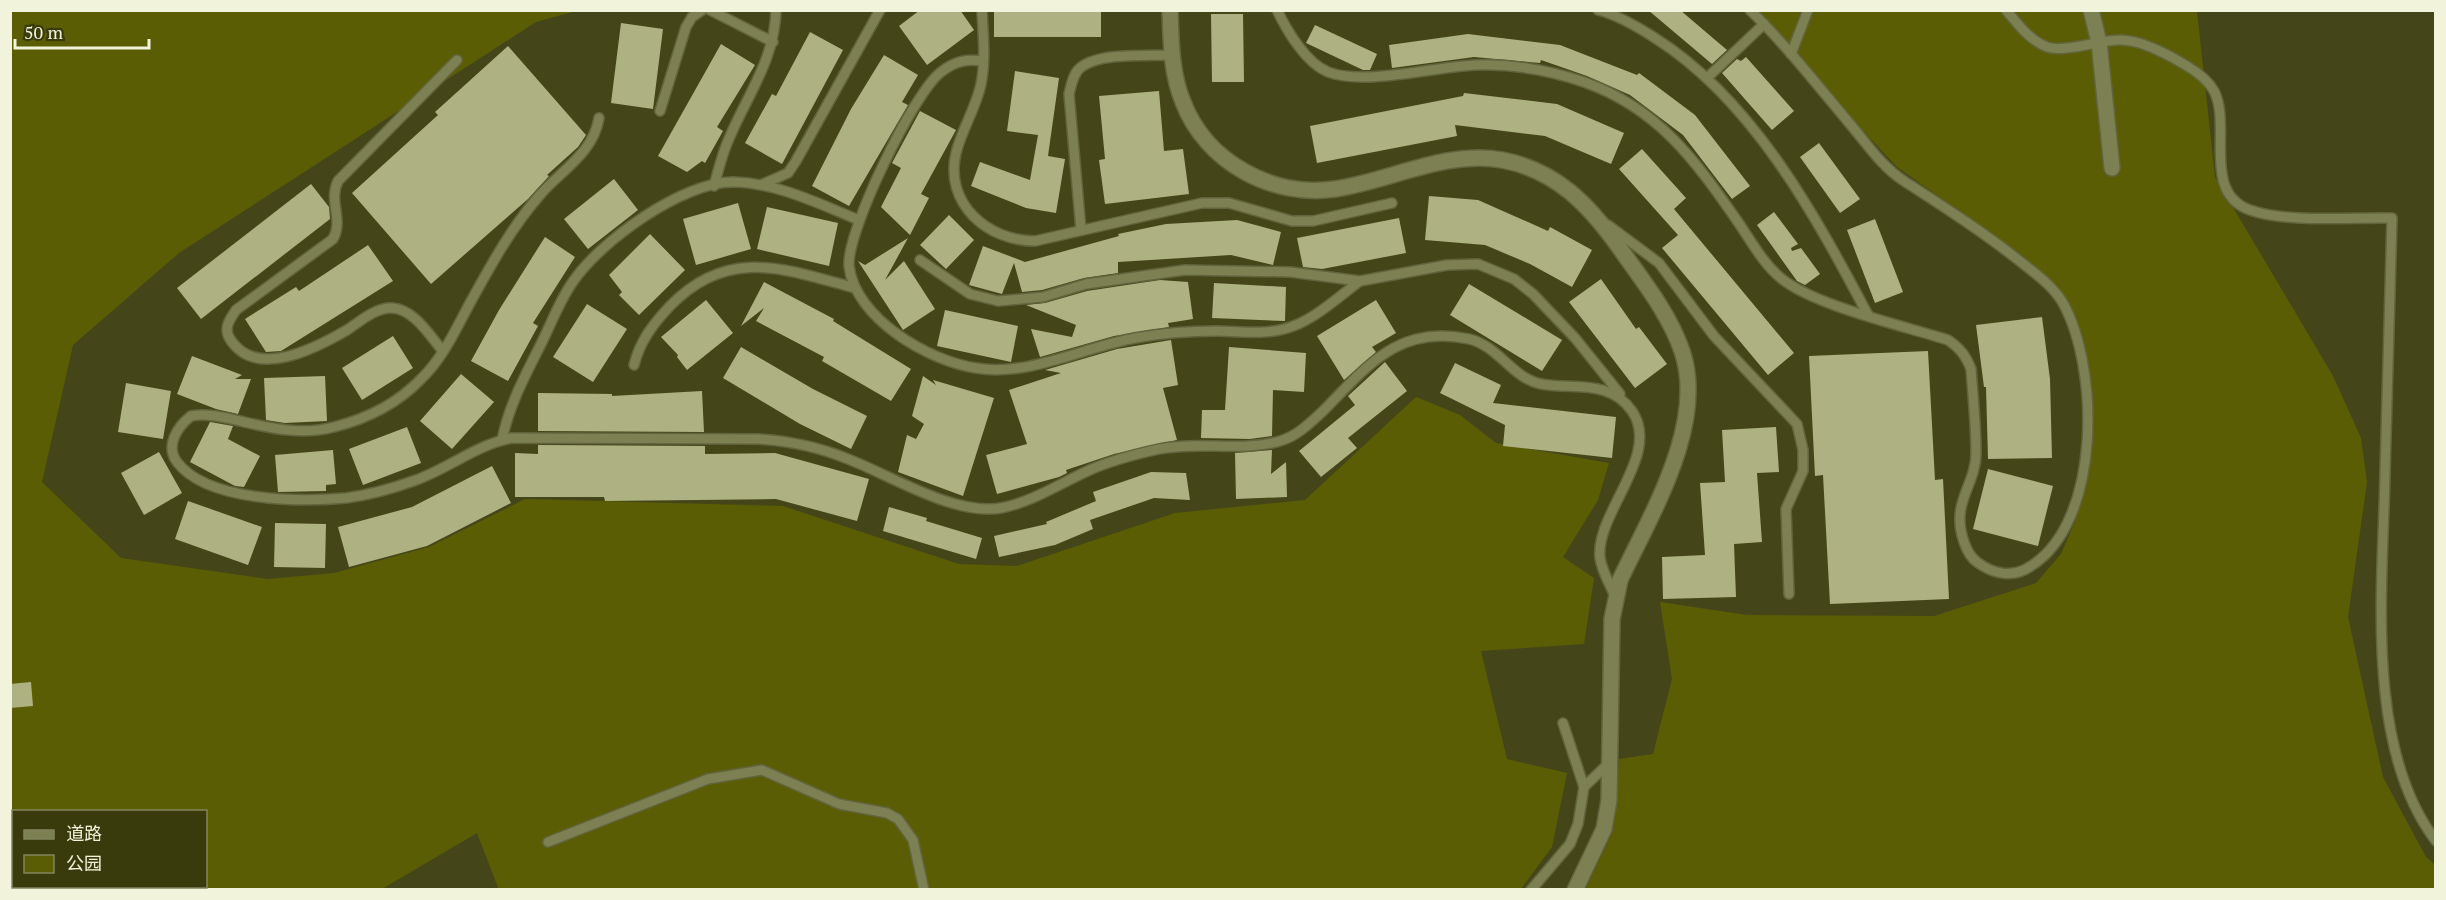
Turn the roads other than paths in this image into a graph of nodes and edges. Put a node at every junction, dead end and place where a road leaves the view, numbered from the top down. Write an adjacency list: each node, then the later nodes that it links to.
1 (702, 10): 21 (lane)
2 (710, 10): 14 (lane)
3 (776, 10): 14 (lane)
4 (880, 10): 24 (lane)
5 (982, 10): 19 (lane)
6 (1170, 10): 17 (street)
7 (1277, 10): 33 (lane)
8 (1598, 10): 20 (lane)
9 (1750, 10): 13 (lane)
10 (1808, 10): 16 (lane)
11 (2007, 10): 15 (lane)
12 (2091, 10): 15 (street)
13 (1764, 24): 16 (lane); 20 (lane)
14 (773, 42): 25 (lane)
15 (2099, 42): 23 (street); 43 (lane)
16 (1791, 54): 33 (lane)
17 (1173, 55): 27 (street); 29 (lane)
18 (457, 60): 34 (lane)
19 (983, 61): 28 (lane); 29 (lane)
20 (1708, 77): 33 (lane)
21 (660, 111)
22 (599, 118): 34 (lane)
23 (2112, 168)
24 (763, 184): 25 (lane); 28 (lane)
25 (714, 186): 37 (lane)
26 (1392, 203): 29 (lane)
27 (1598, 218): 38 (lane); 39 (street)
28 (859, 220): 32 (lane)
29 (1081, 230)
30 (920, 260): 31 (lane)
31 (1360, 281): 32 (lane); 36 (lane)
32 (855, 288): 35 (lane)
33 (1868, 315)
34 (443, 351): 37 (lane)
35 (634, 365)
36 (1630, 408): 37 (lane); 39 (lane)
37 (502, 440)
38 (1789, 594)
39 (1615, 596): 41 (street)
40 (1563, 723): 42 (lane)
41 (1611, 762): 42 (lane); 47 (street)
42 (1584, 787): 46 (lane)
43 (2436, 841)
44 (548, 842): 45 (lane)
45 (924, 890)
46 (1531, 890)
47 (1575, 890)

